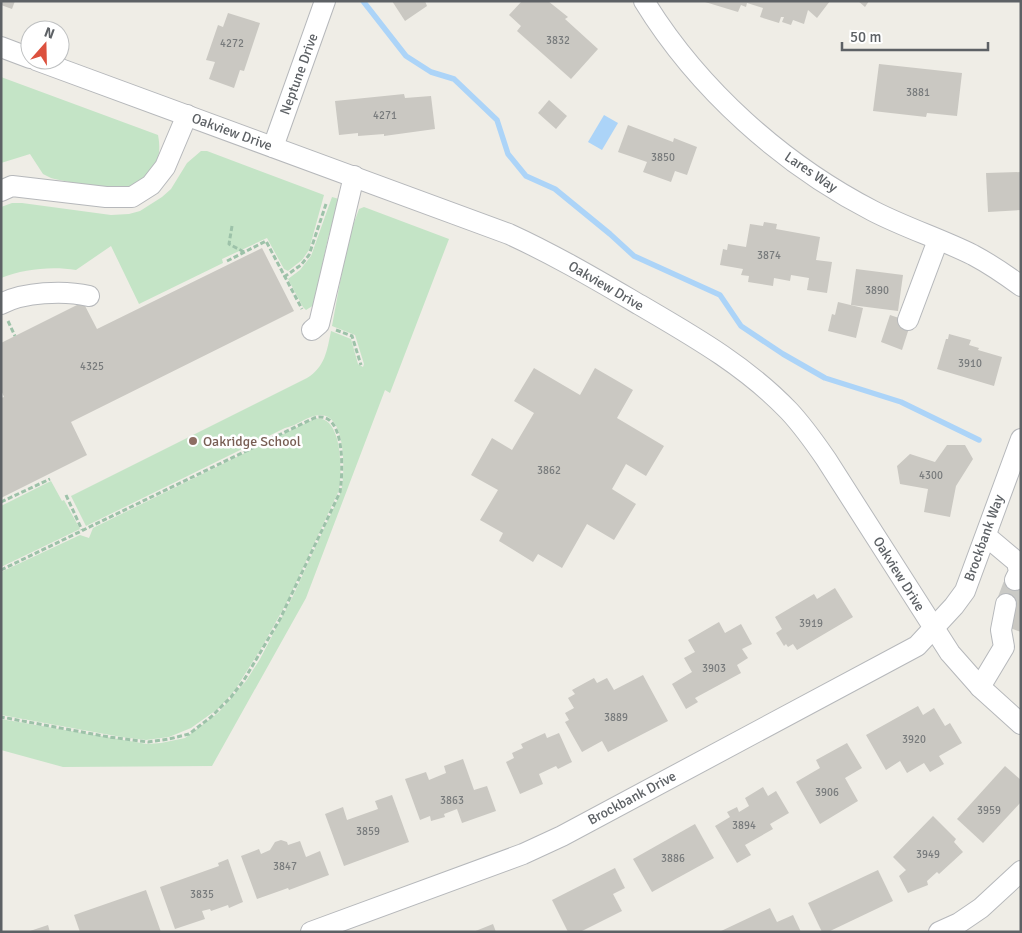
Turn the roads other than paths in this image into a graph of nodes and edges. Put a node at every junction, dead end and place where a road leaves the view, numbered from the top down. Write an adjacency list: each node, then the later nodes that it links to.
1 (325, 1): 7 (street, Neptune Drive)
2 (644, 1): 10 (street, Lares Way)
3 (1, 47): 4 (street)
4 (20, 54)
5 (63, 70): 6 (street, Oakview Drive)
6 (187, 115): 7 (street, Oakview Drive); 9 (street)
7 (273, 147): 8 (street, Oakview Drive)
8 (354, 176): 15 (street); 20 (street, Oakview Drive)
9 (1, 191)
10 (938, 240): 11 (street, Lares Way); 14 (street)
11 (1021, 286)
12 (89, 296): 13 (street)
13 (1, 304)
14 (908, 320)
15 (321, 329)
16 (1021, 439): 17 (street, Brockbank Way)
17 (986, 536): 18 (street); 20 (street, Brockbank Way)
18 (1015, 580)
19 (1006, 604): 21 (street)
20 (933, 628): 21 (street, Oakview Drive); 24 (street, Brockbank Drive)
21 (980, 687): 22 (street, Oakview Drive)
22 (1021, 724)
23 (1021, 871): 25 (street)
24 (311, 932)
25 (939, 932)

